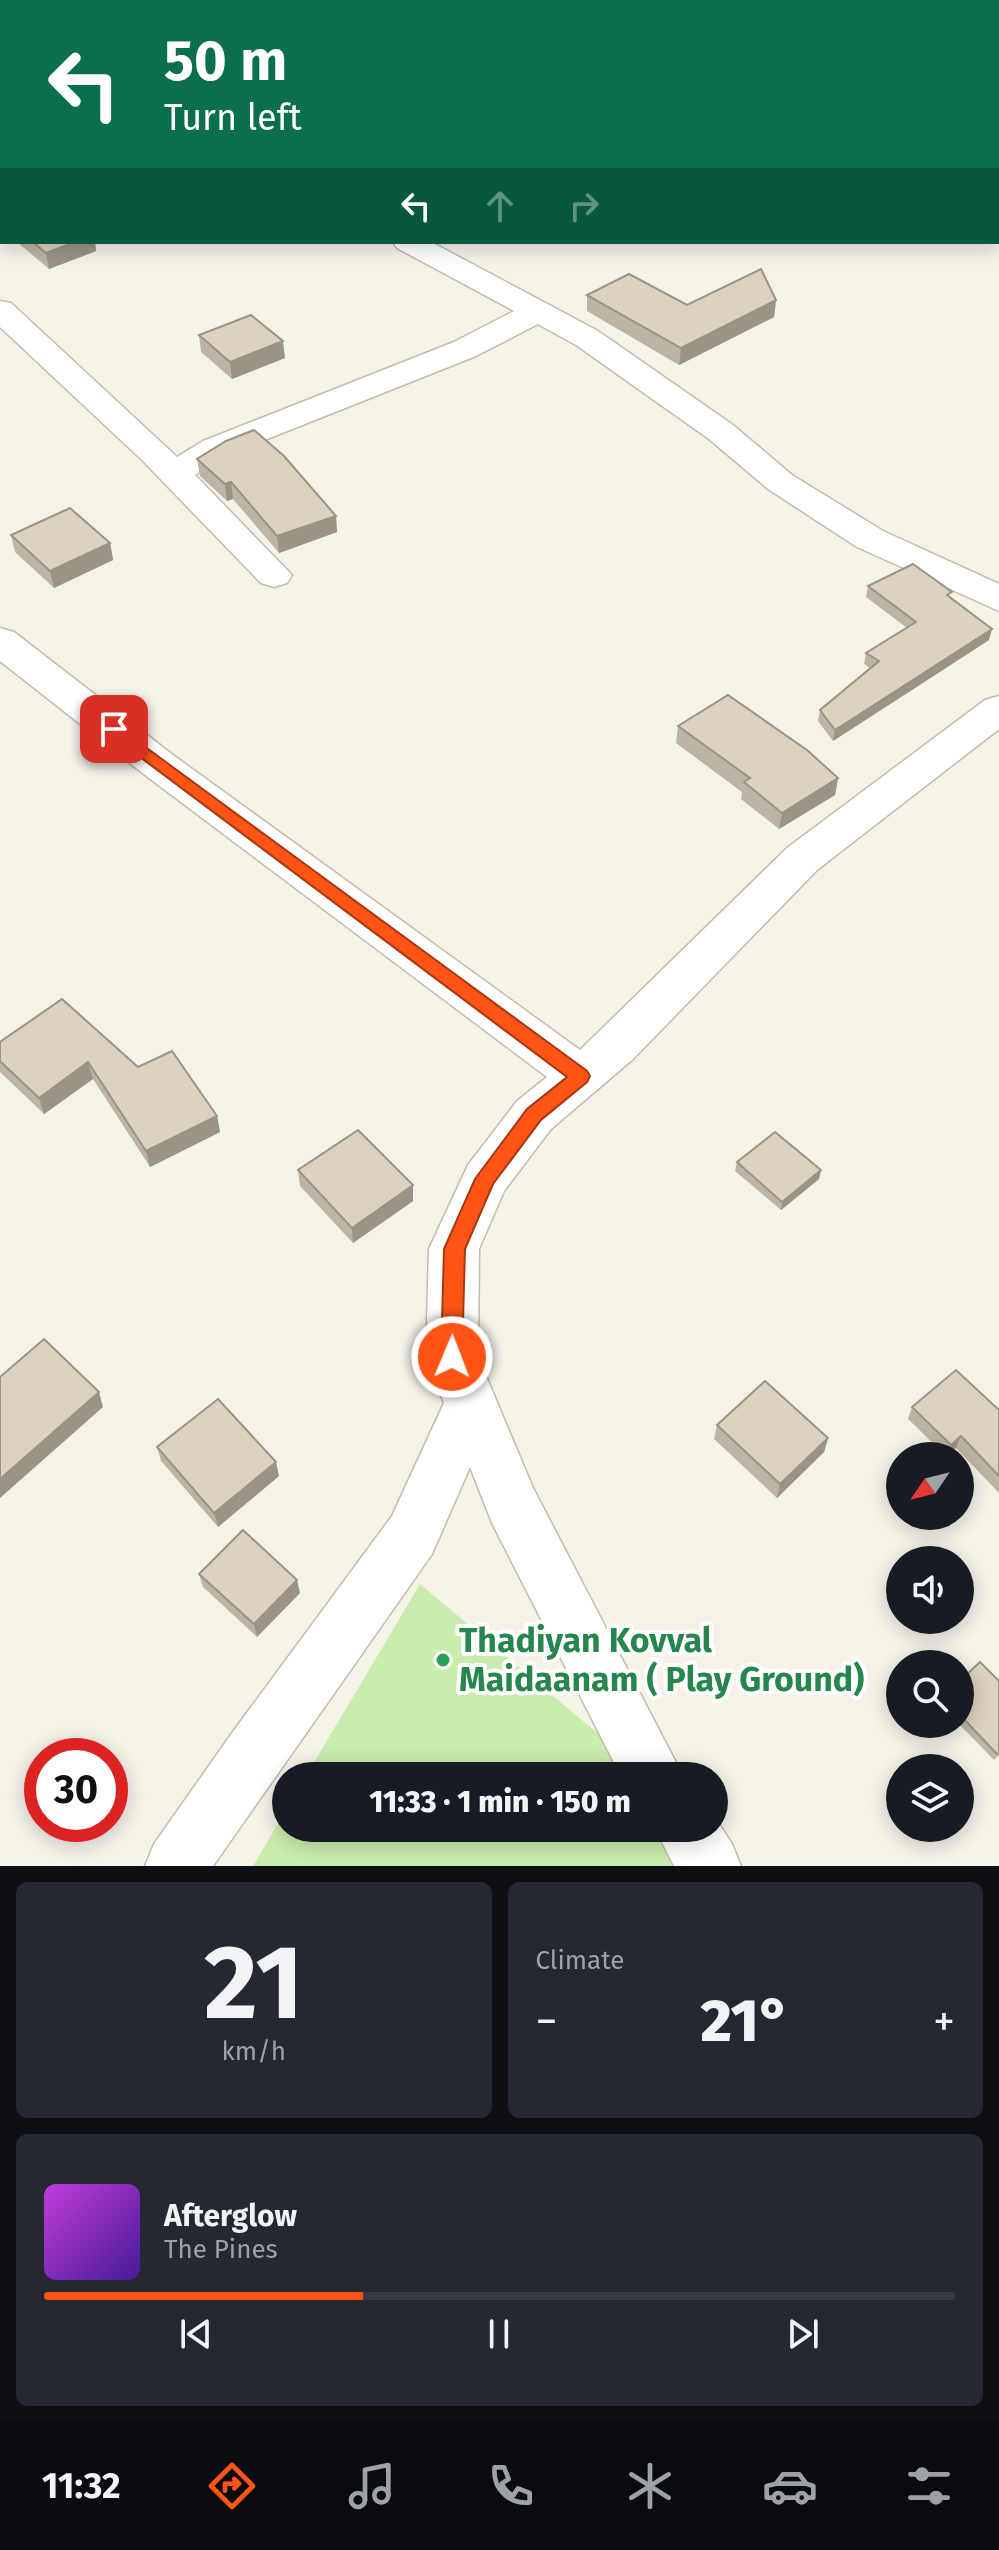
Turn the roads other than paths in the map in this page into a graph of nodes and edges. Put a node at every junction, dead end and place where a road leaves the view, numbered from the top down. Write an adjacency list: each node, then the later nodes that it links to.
1 (412, 244): 3 (street)
2 (0, 310): 4 (street)
3 (537, 312): 4 (street); 6 (street)
4 (173, 474): 5 (street)
5 (274, 575)
6 (999, 599)
7 (0, 641): 9 (street)
8 (999, 709): 9 (street)
9 (580, 1076): 10 (street)
10 (471, 1403): 11 (street); 13 (street)
11 (646, 1762)
12 (695, 1842): 14 (street)
13 (176, 1866)
14 (710, 1866)

